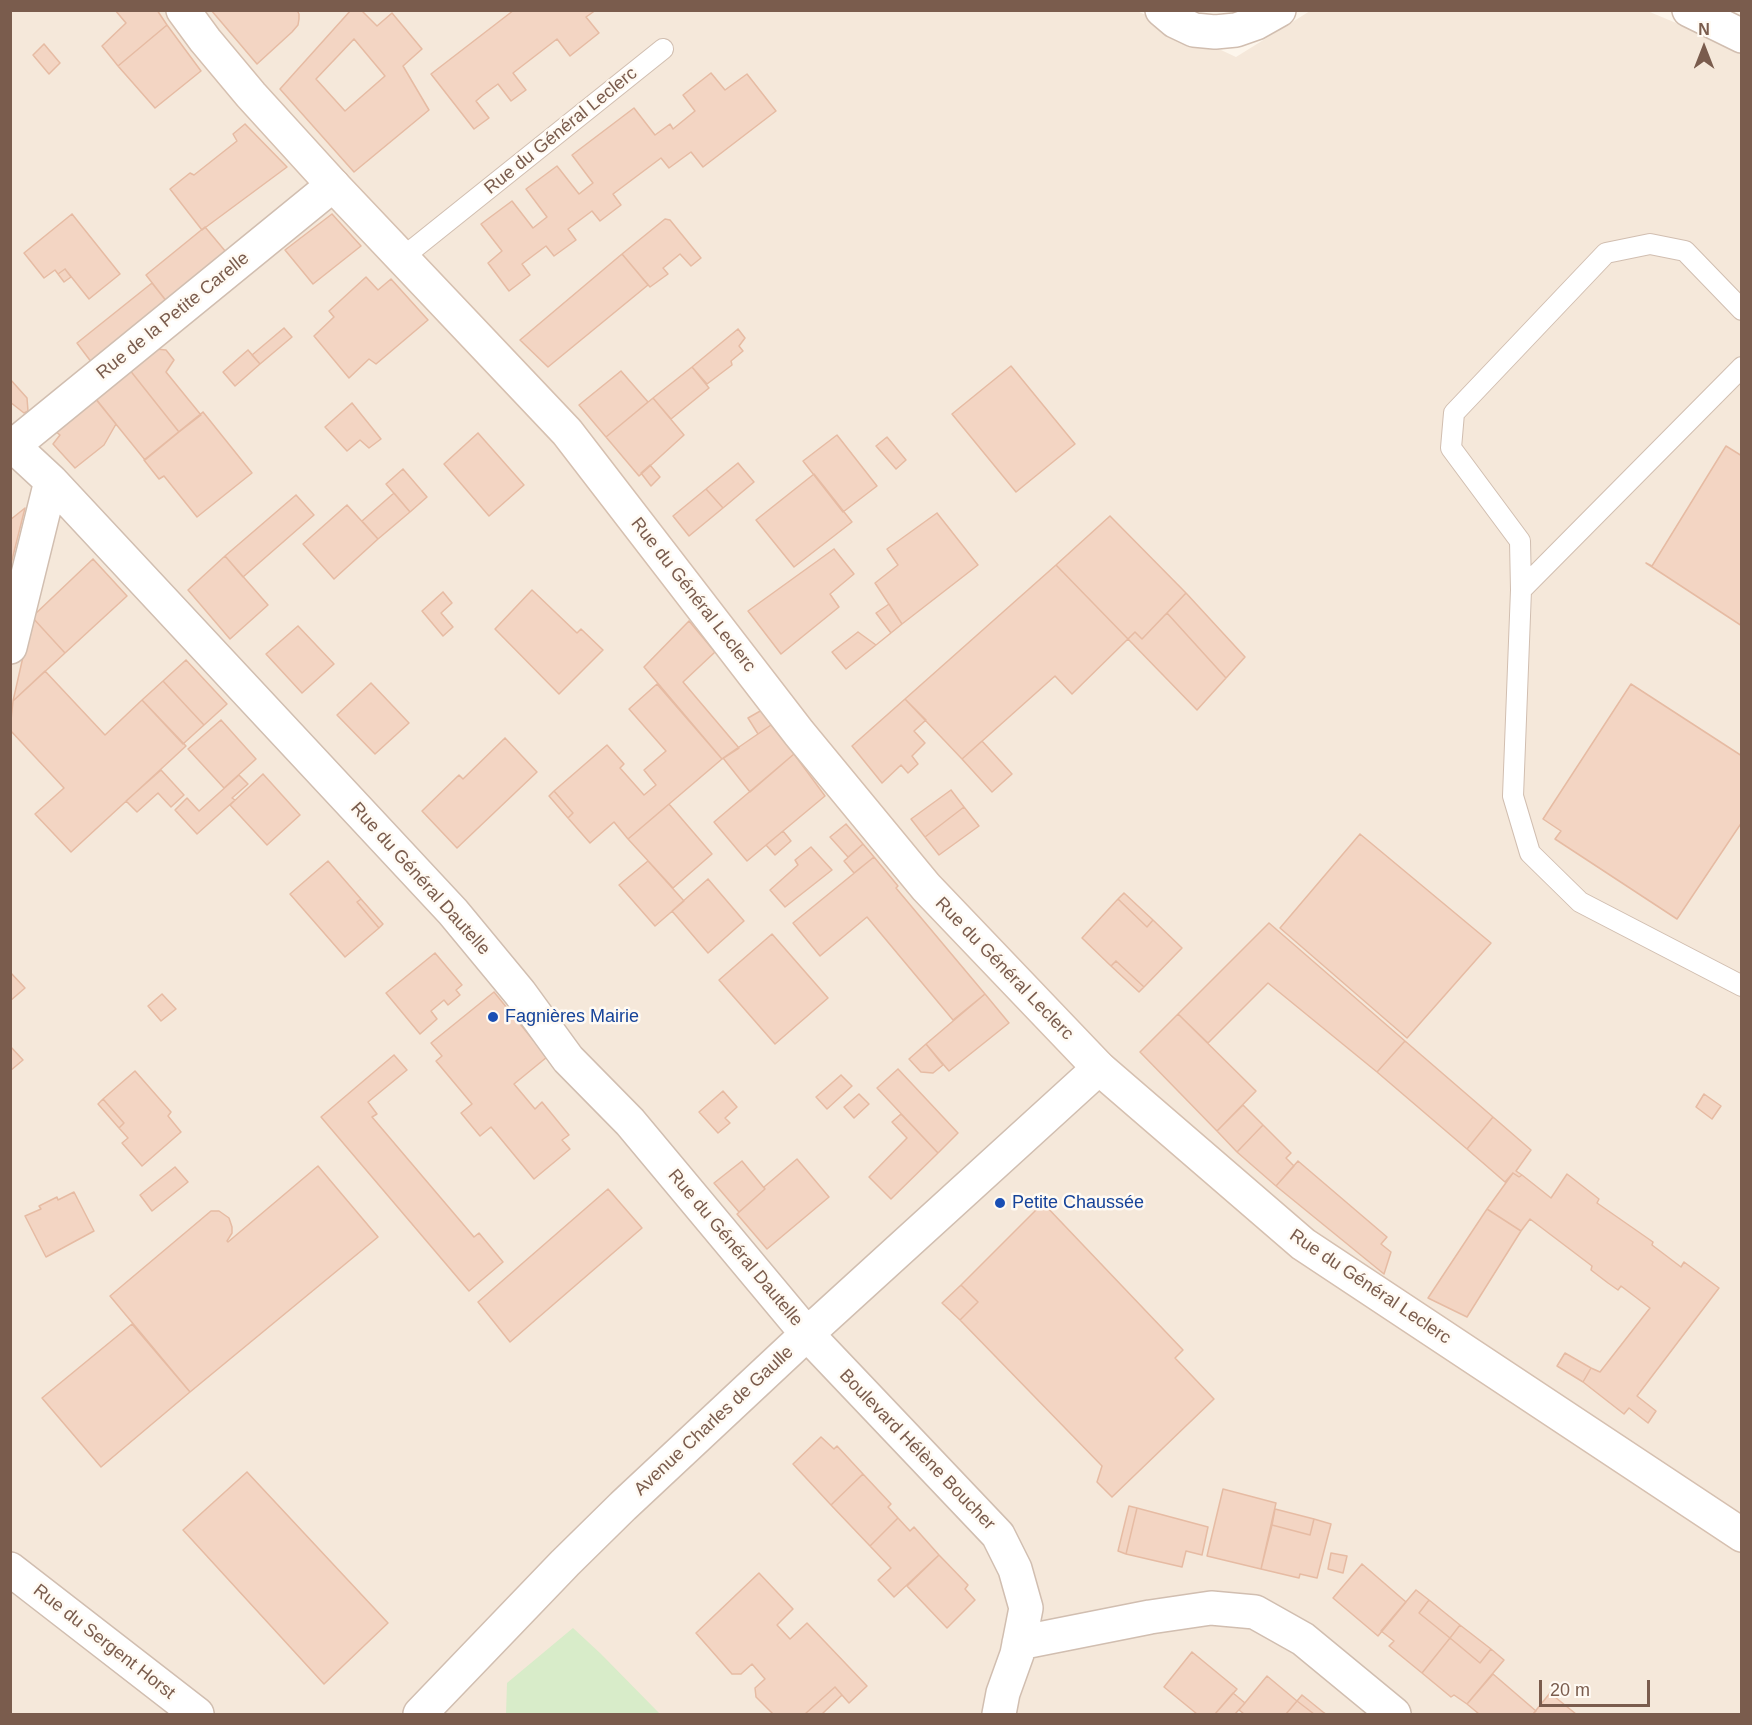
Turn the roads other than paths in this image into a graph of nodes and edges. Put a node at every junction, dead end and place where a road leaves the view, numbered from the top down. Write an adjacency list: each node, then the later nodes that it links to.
1 (183, 10): 7 (street, Rue du Général Leclerc)
2 (1161, 10): 3 (street)
3 (1279, 10)
4 (1689, 10): 5 (street)
5 (1742, 36)
6 (663, 50): 8 (lane, Rue du Général Leclerc)
7 (333, 185): 8 (street, Rue du Général Leclerc); 11 (street, Rue de la Petite Carelle)
8 (402, 258): 16 (street, Rue du Général Leclerc)
9 (1742, 310): 13 (lane)
10 (1742, 367): 13 (lane)
11 (12, 445): 12 (street, Rue du Général Dautelle)
12 (51, 481): 14 (street); 17 (street, Rue du Général Dautelle)
13 (1521, 590): 15 (lane)
14 (10, 647)
15 (1742, 986)
16 (1100, 1068): 17 (street, Avenue Charles de Gaulle); 18 (street, Rue du Général Leclerc)
17 (807, 1334): 20 (street, Boulevard Hélène Boucher); 22 (street, Avenue Charles de Gaulle)
18 (1742, 1535)
19 (10, 1569): 21 (street, Rue du Sergent Horst)
20 (1019, 1642): 23 (street, Boulevard Hélène Boucher); 24 (street)
21 (197, 1714)
22 (420, 1714)
23 (999, 1714)
24 (1394, 1714)

